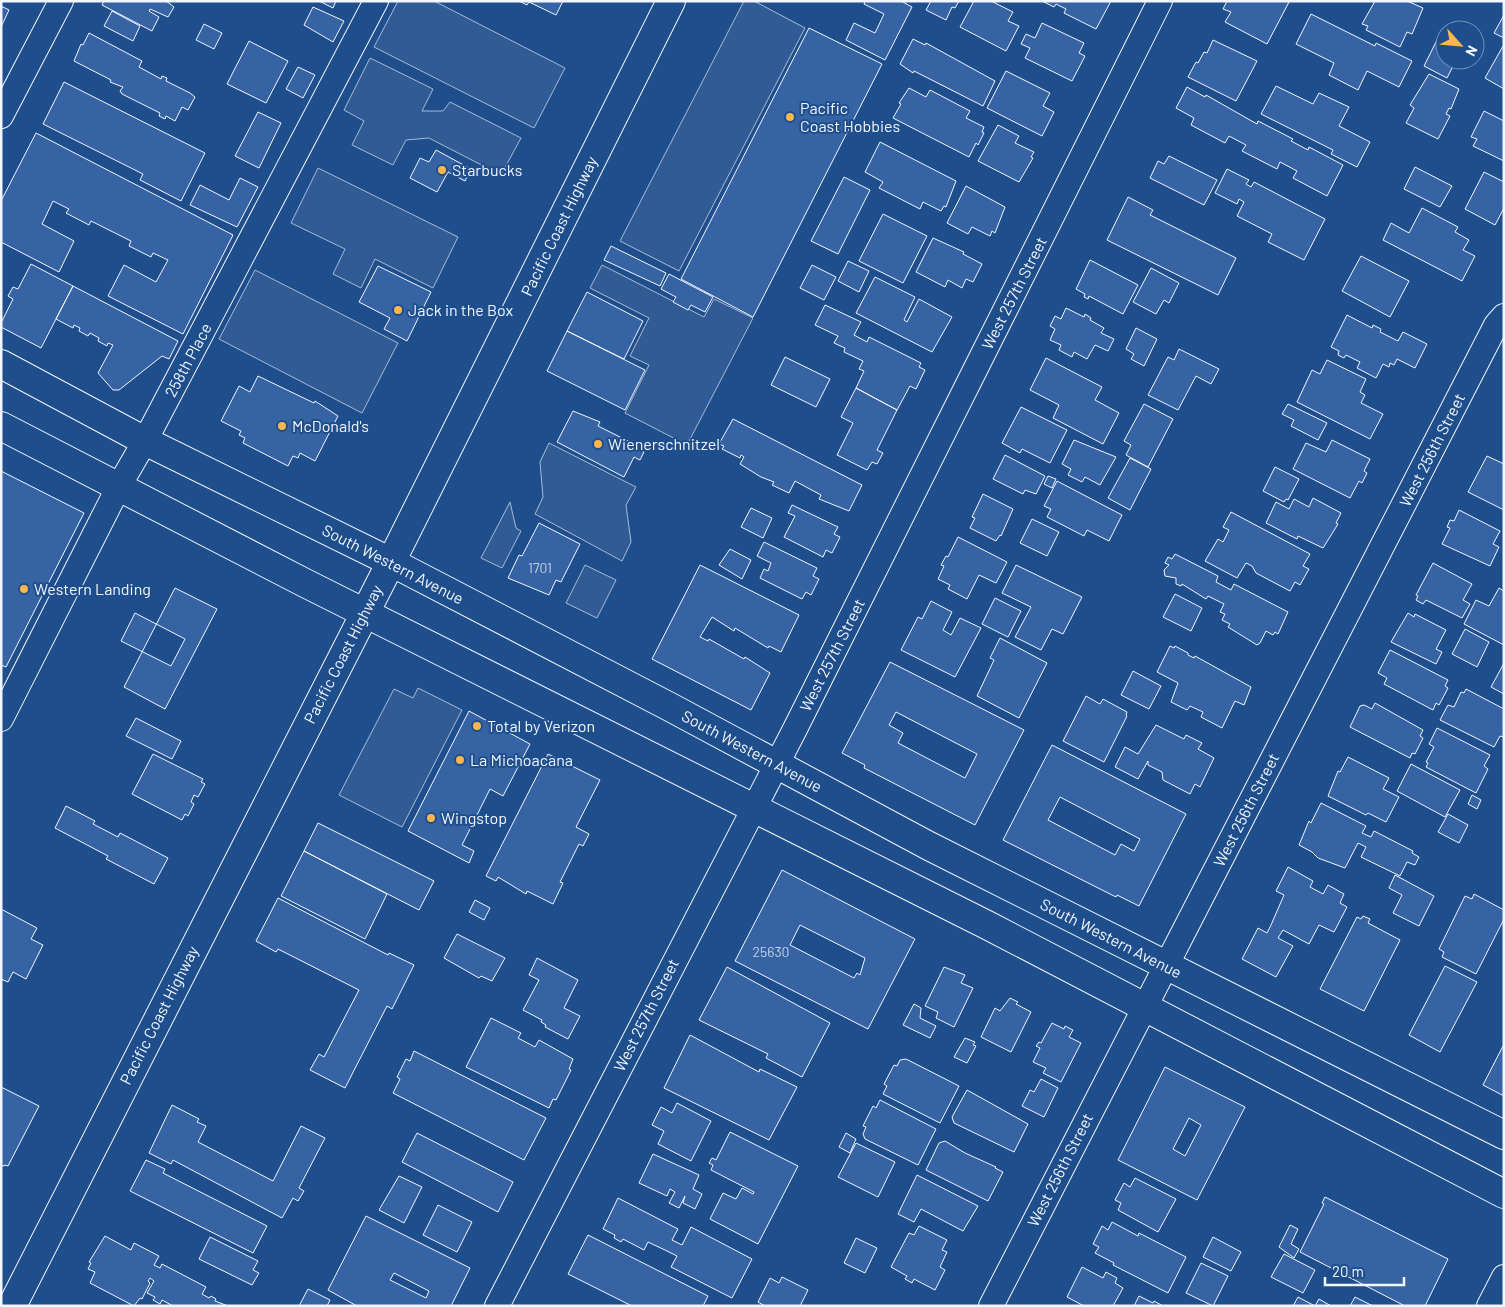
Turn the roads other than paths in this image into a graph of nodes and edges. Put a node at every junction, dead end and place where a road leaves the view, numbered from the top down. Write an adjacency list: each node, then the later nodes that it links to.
1 (61, 1): 5 (street)
2 (376, 1): 9 (street, 258th Place)
3 (670, 1): 11 (main road, Pacific Coast Highway)
4 (1160, 1): 14 (street, West 257th Street)
5 (1, 116)
6 (1504, 316): 16 (street, West 256th Street)
7 (1, 364): 9 (main road, South Western Avenue)
8 (1, 426): 10 (main road)
9 (145, 441): 10 (street, 258th Place); 11 (main road, South Western Avenue)
10 (119, 486): 12 (main road); 13 (street, 258th Place)
11 (391, 562): 12 (main road, Pacific Coast Highway); 14 (main road, South Western Avenue)
12 (364, 612): 15 (main road); 21 (main road, Pacific Coast Highway)
13 (1, 719)
14 (776, 764): 15 (street, West 257th Street); 16 (main road, South Western Avenue)
15 (754, 807): 17 (main road); 22 (street, West 257th Street)
16 (1165, 966): 17 (street, West 256th Street); 18 (main road, South Western Avenue)
17 (1144, 1008): 19 (main road); 23 (street, West 256th Street)
18 (1504, 1135)
19 (1504, 1194)
20 (1504, 1277): 24 (street)
21 (12, 1306)
22 (497, 1306)
23 (991, 1306)
24 (1489, 1306)

